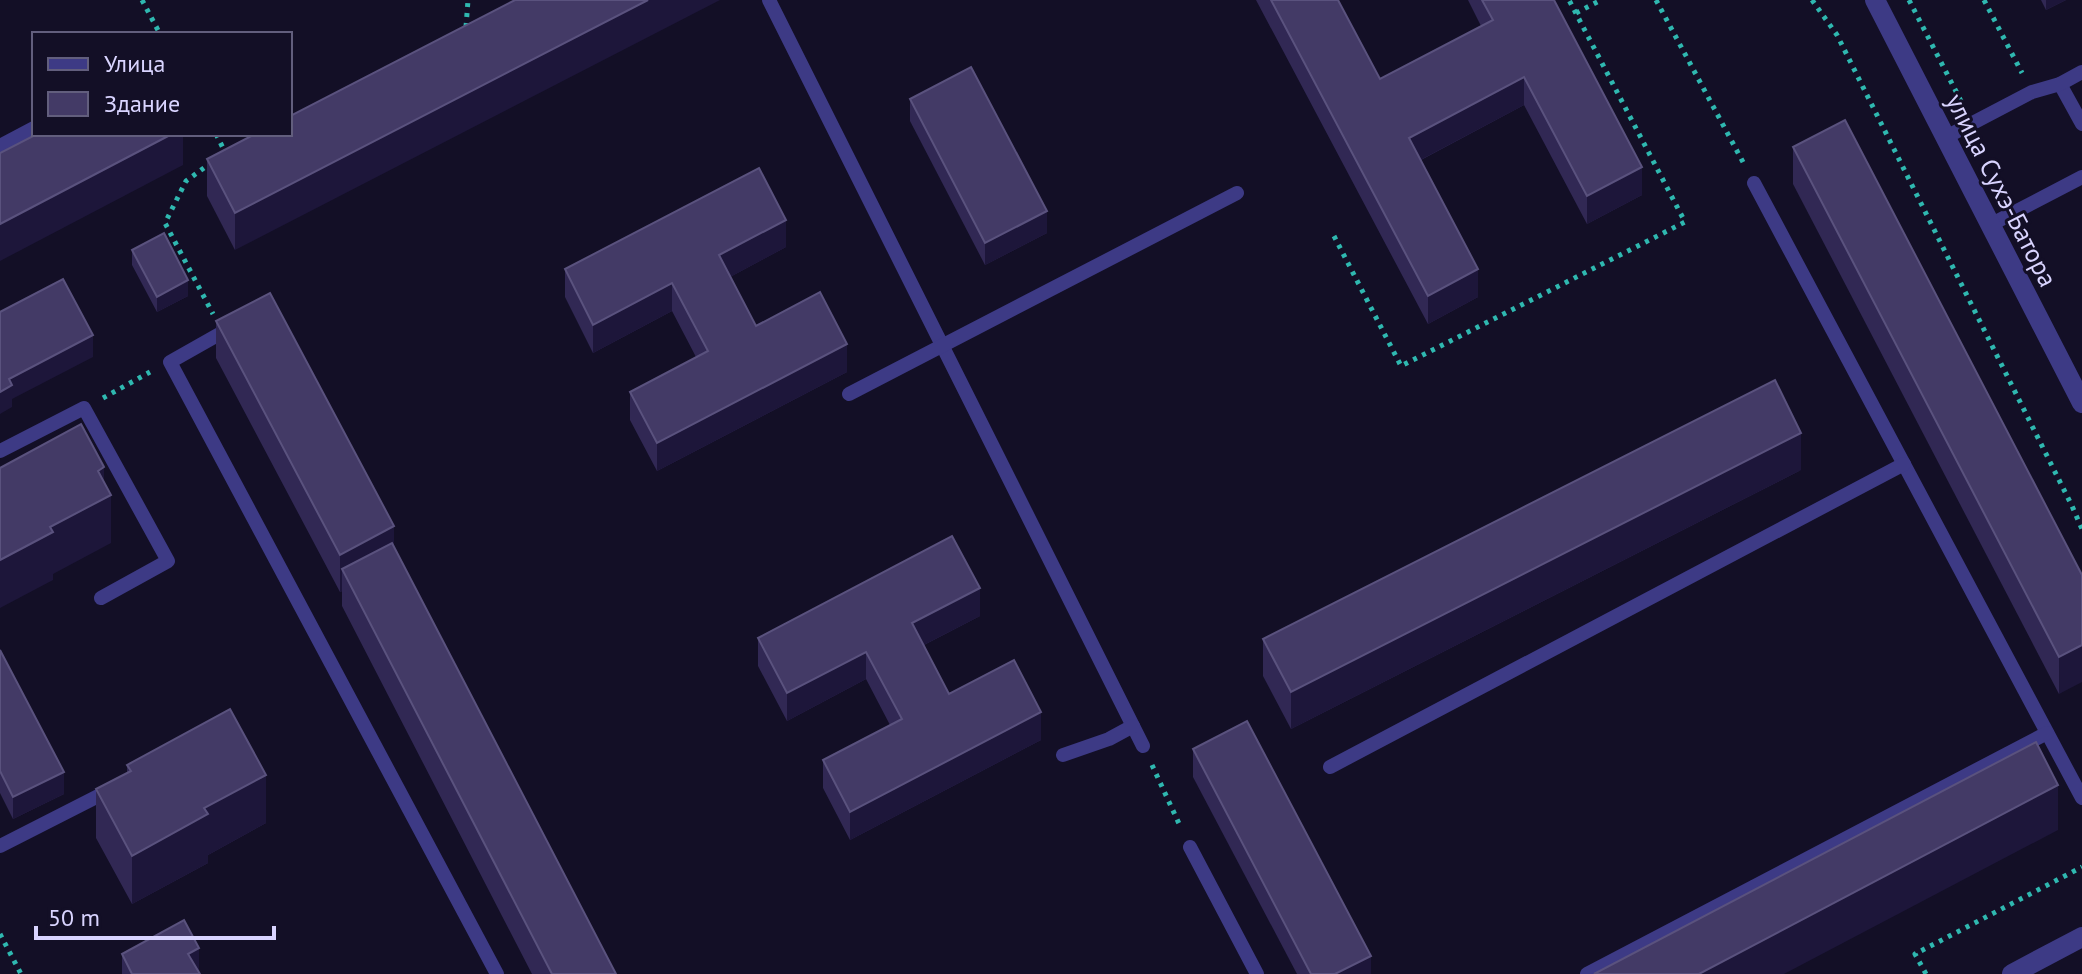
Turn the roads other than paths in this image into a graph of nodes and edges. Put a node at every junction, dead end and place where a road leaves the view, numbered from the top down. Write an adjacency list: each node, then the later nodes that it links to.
1 (769, 0): 14 (lane)
2 (1875, 0): 7 (street, улица Сухэ-Батора)
3 (2082, 72): 4 (lane)
4 (2060, 84): 5 (lane); 7 (lane)
5 (2082, 124)
6 (32, 129): 8 (lane)
7 (1946, 137): 12 (street, улица Сухэ-Батора)
8 (0, 146)
9 (2082, 177): 12 (lane)
10 (1754, 183): 18 (lane)
11 (1237, 193): 14 (lane)
12 (1990, 225): 16 (street, улица Сухэ-Батора)
13 (223, 332): 30 (lane)
14 (942, 345): 15 (lane); 20 (lane)
15 (849, 394)
16 (2082, 403)
17 (0, 451): 19 (lane)
18 (1904, 464): 21 (lane); 24 (lane)
19 (101, 598)
20 (1133, 726): 22 (lane); 23 (lane)
21 (2047, 733): 26 (lane); 32 (lane)
22 (1143, 746)
23 (1063, 755)
24 (1330, 767)
25 (122, 784): 27 (lane)
26 (2082, 798)
27 (0, 846)
28 (1190, 847): 31 (lane)
29 (2082, 937): 33 (street)
30 (497, 974)
31 (1257, 974)
32 (1587, 974)
33 (2012, 974)

